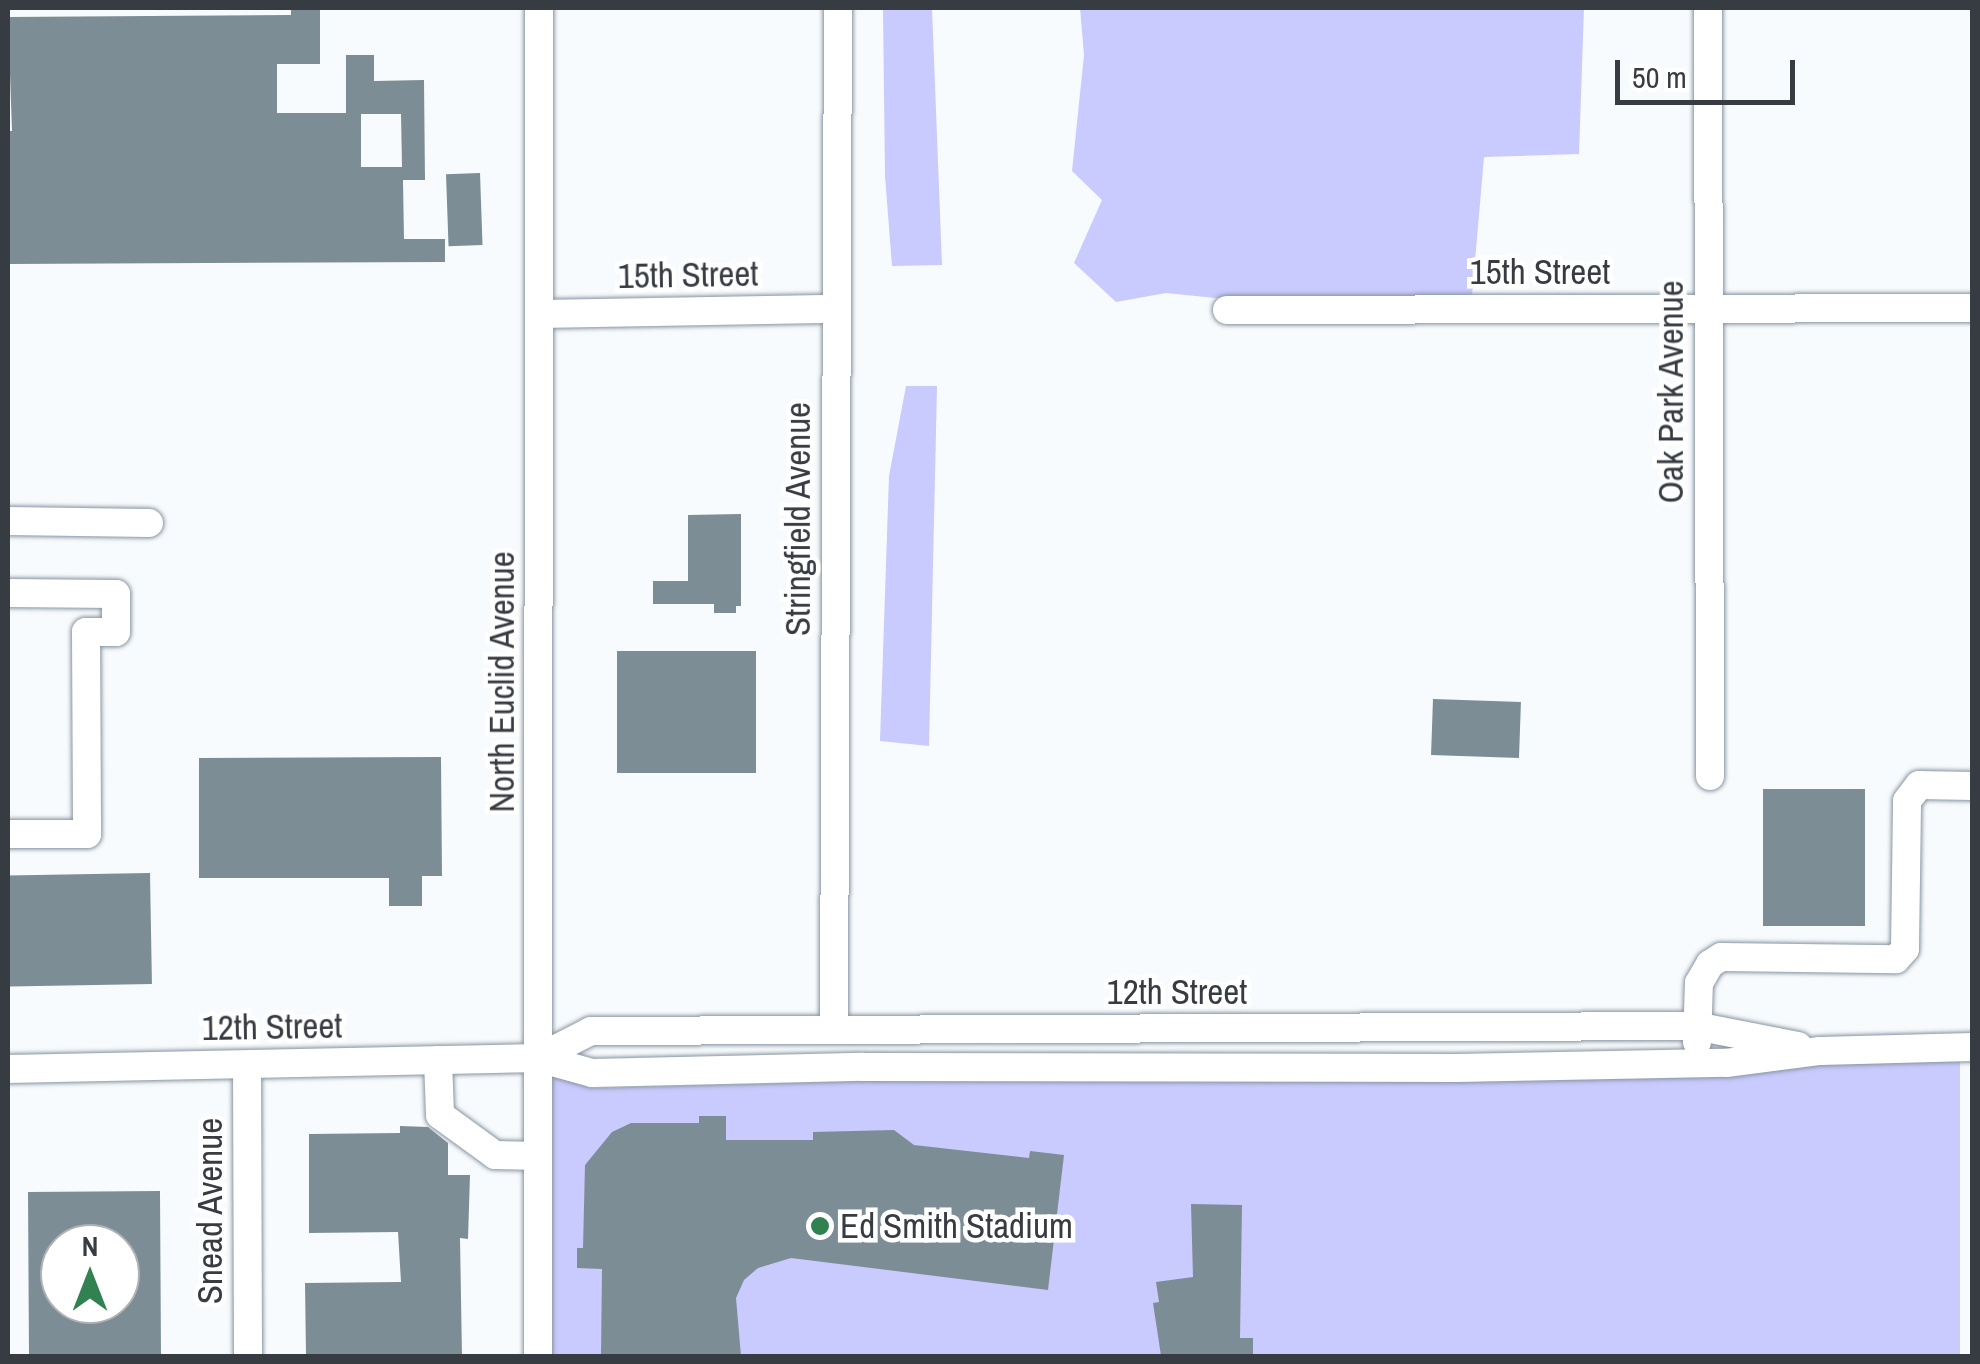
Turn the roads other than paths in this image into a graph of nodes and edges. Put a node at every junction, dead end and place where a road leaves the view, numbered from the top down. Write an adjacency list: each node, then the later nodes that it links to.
1 (540, 8): 8 (street, North Euclid Avenue)
2 (838, 8): 5 (street, Stringfield Avenue)
3 (1708, 8): 6 (street, Oak Park Avenue)
4 (1972, 308): 6 (street, 15th Street)
5 (837, 309): 8 (street, 15th Street); 16 (street, Stringfield Avenue)
6 (1708, 309): 7 (street, 15th Street); 12 (street, Oak Park Avenue)
7 (1227, 310)
8 (540, 314): 19 (street, North Euclid Avenue)
9 (8, 521): 10 (street)
10 (149, 523)
11 (8, 593): 14 (street)
12 (1710, 776)
13 (1972, 786): 15 (street)
14 (8, 834)
15 (1696, 1026): 16 (street, 12th Street); 18 (street, 12th Street); 21 (street)
16 (834, 1030): 19 (street, 12th Street)
17 (1972, 1047): 18 (street, 12th Street)
18 (1820, 1051): 21 (street, 12th Street)
19 (538, 1058): 20 (street, 12th Street); 21 (street, 12th Street); 24 (street, North Euclid Avenue)
20 (438, 1060): 22 (street, 12th Street); 24 (street)
21 (1698, 1064)
22 (247, 1065): 23 (street, 12th Street); 25 (street, Snead Avenue)
23 (8, 1068)
24 (538, 1156): 26 (street, North Euclid Avenue)
25 (248, 1356)
26 (538, 1356)

